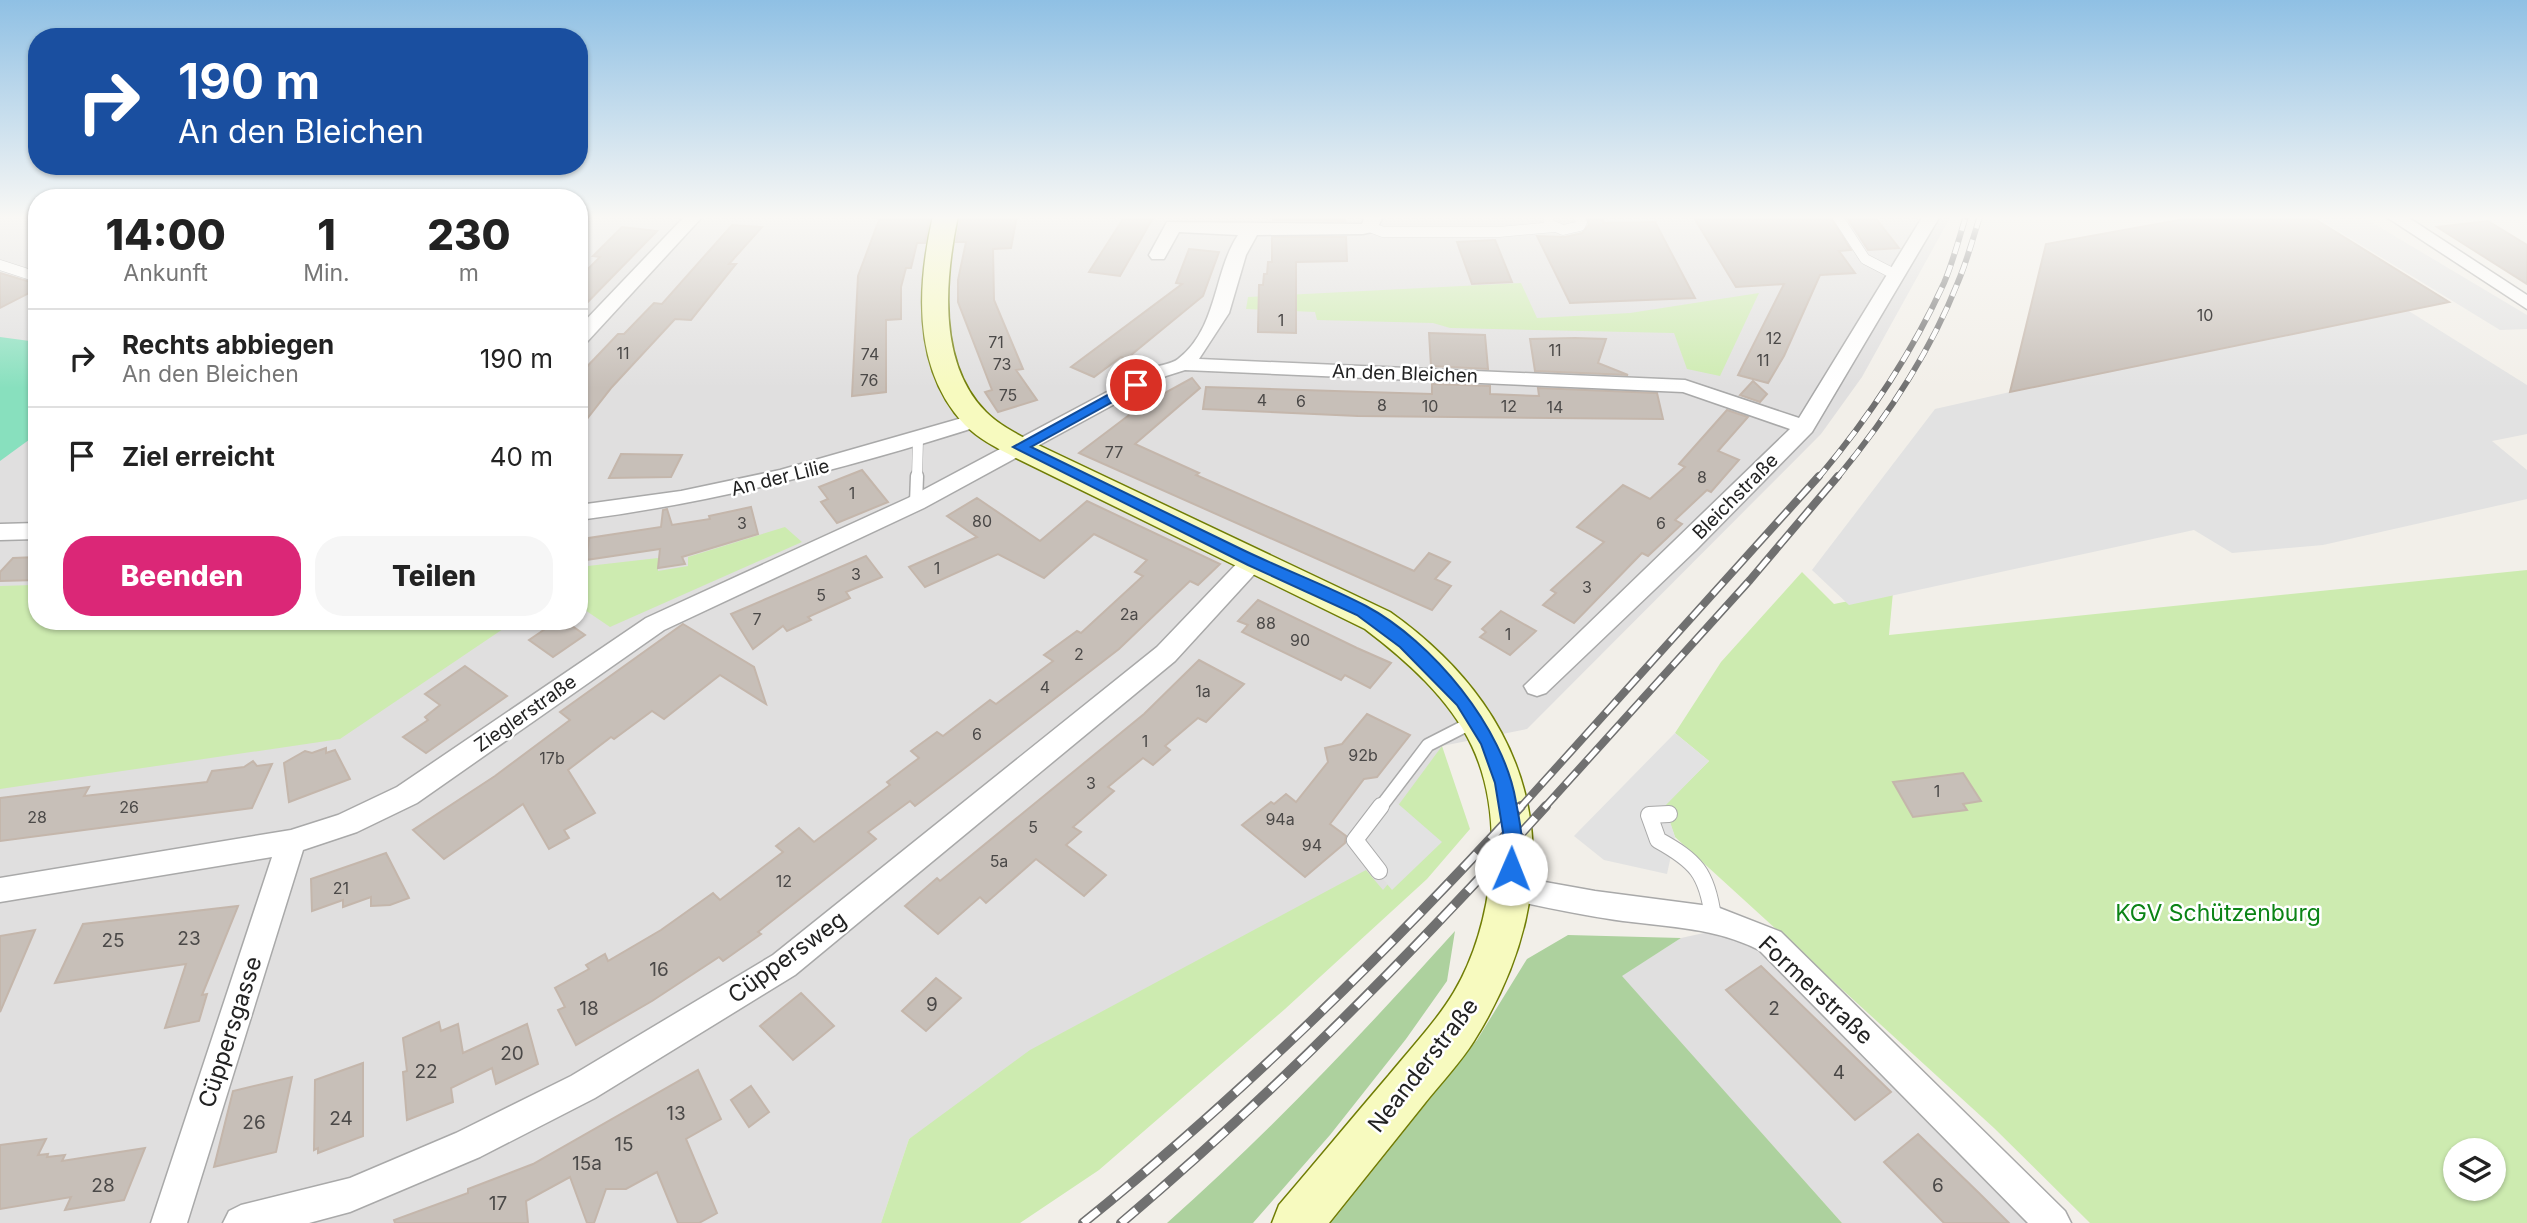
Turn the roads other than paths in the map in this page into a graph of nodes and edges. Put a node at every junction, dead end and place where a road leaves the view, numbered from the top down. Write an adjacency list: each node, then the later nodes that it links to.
1 (641, 273): 8 (street)
2 (936, 273): 10 (street)
3 (1232, 273): 9 (street)
4 (1892, 273): 6 (lane)
5 (2481, 273): 7 (street)
6 (1896, 275): 11 (street, Bleichstraße)
7 (2527, 303)
8 (588, 329)
9 (1184, 364): 11 (street, An den Bleichen); 13 (street, An den Bleichen)
10 (976, 420): 12 (street, An der Lilie); 13 (street, Neanderstraße)
11 (1804, 426): 19 (street, Bleichstraße)
12 (918, 439): 14 (lane); 15 (street, An der Lilie)
13 (1020, 447): 14 (street, Zieglerstraße); 18 (street, Neanderstraße)
14 (916, 503): 22 (street, Zieglerstraße)
15 (588, 512)
16 (28, 531): 17 (street)
17 (0, 532)
18 (1253, 561): 20 (street, Neanderstraße); 28 (street, Cüppersweg)
19 (1537, 686)
20 (1475, 721): 23 (lane); 24 (street, Neanderstraße)
21 (1669, 814): 26 (lane)
22 (291, 842): 25 (street, Zieglerstraße); 27 (street, Cüppersgasse)
23 (1379, 870)
24 (1511, 888): 26 (street, Formerstraße); 29 (street, Neanderstraße)
25 (0, 890)
26 (1713, 918): 30 (street, Formerstraße)
27 (169, 1223)
28 (241, 1223)
29 (1297, 1223)
30 (2053, 1223)

